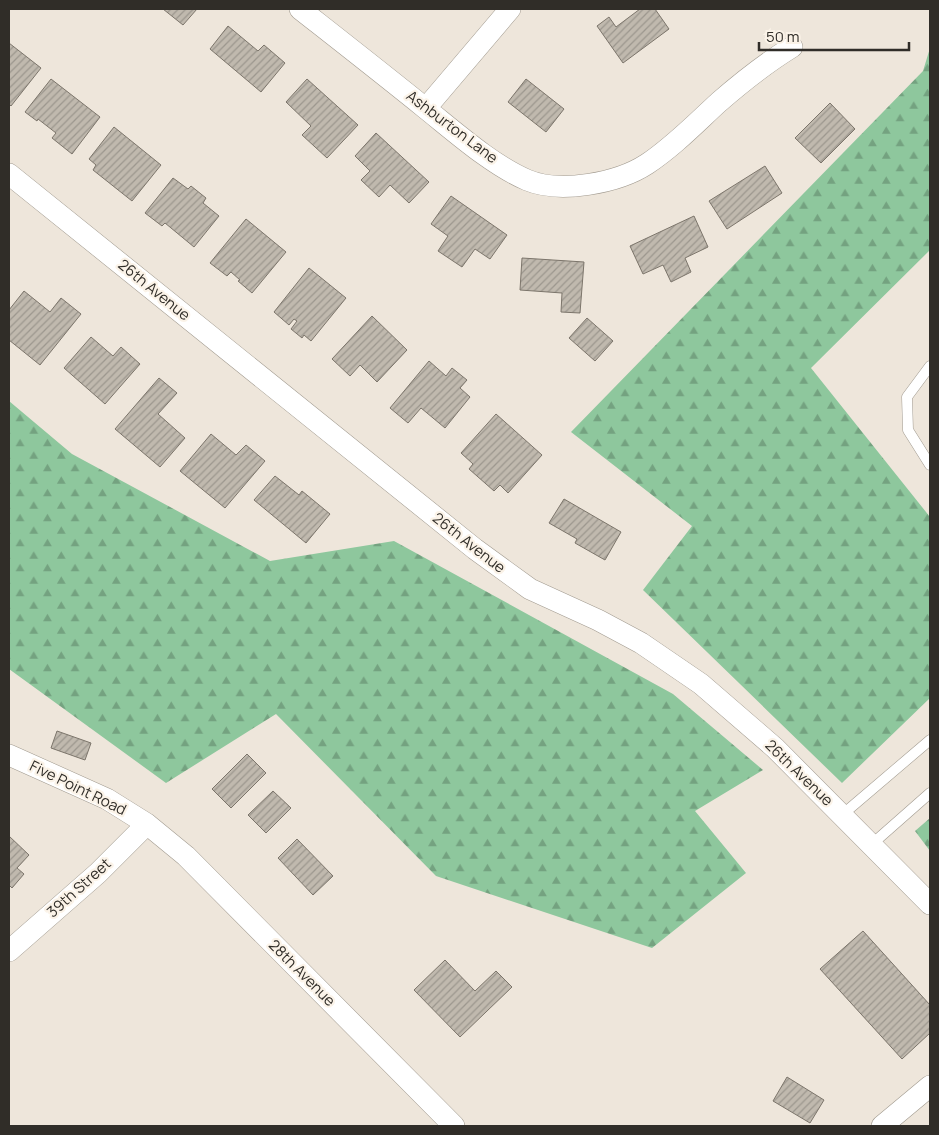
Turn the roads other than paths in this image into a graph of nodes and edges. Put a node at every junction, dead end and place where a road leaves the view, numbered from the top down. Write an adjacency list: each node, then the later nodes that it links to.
1 (300, 9): 4 (street, Ashburton Lane)
2 (510, 9): 4 (street)
3 (792, 47): 4 (street, Ashburton Lane)
4 (426, 108)
5 (9, 174): 11 (street, 26th Avenue)
6 (930, 366): 7 (lane)
7 (930, 465)
8 (930, 740): 11 (lane)
9 (9, 755): 12 (street, Five Point Road)
10 (930, 793): 13 (lane)
11 (842, 815): 13 (street, 26th Avenue)
12 (147, 824): 15 (street, 39th Street); 17 (street, 28th Avenue)
13 (871, 845): 14 (street, 26th Avenue)
14 (930, 904)
15 (9, 951)
16 (930, 1086): 18 (street)
17 (454, 1126)
18 (882, 1126)

